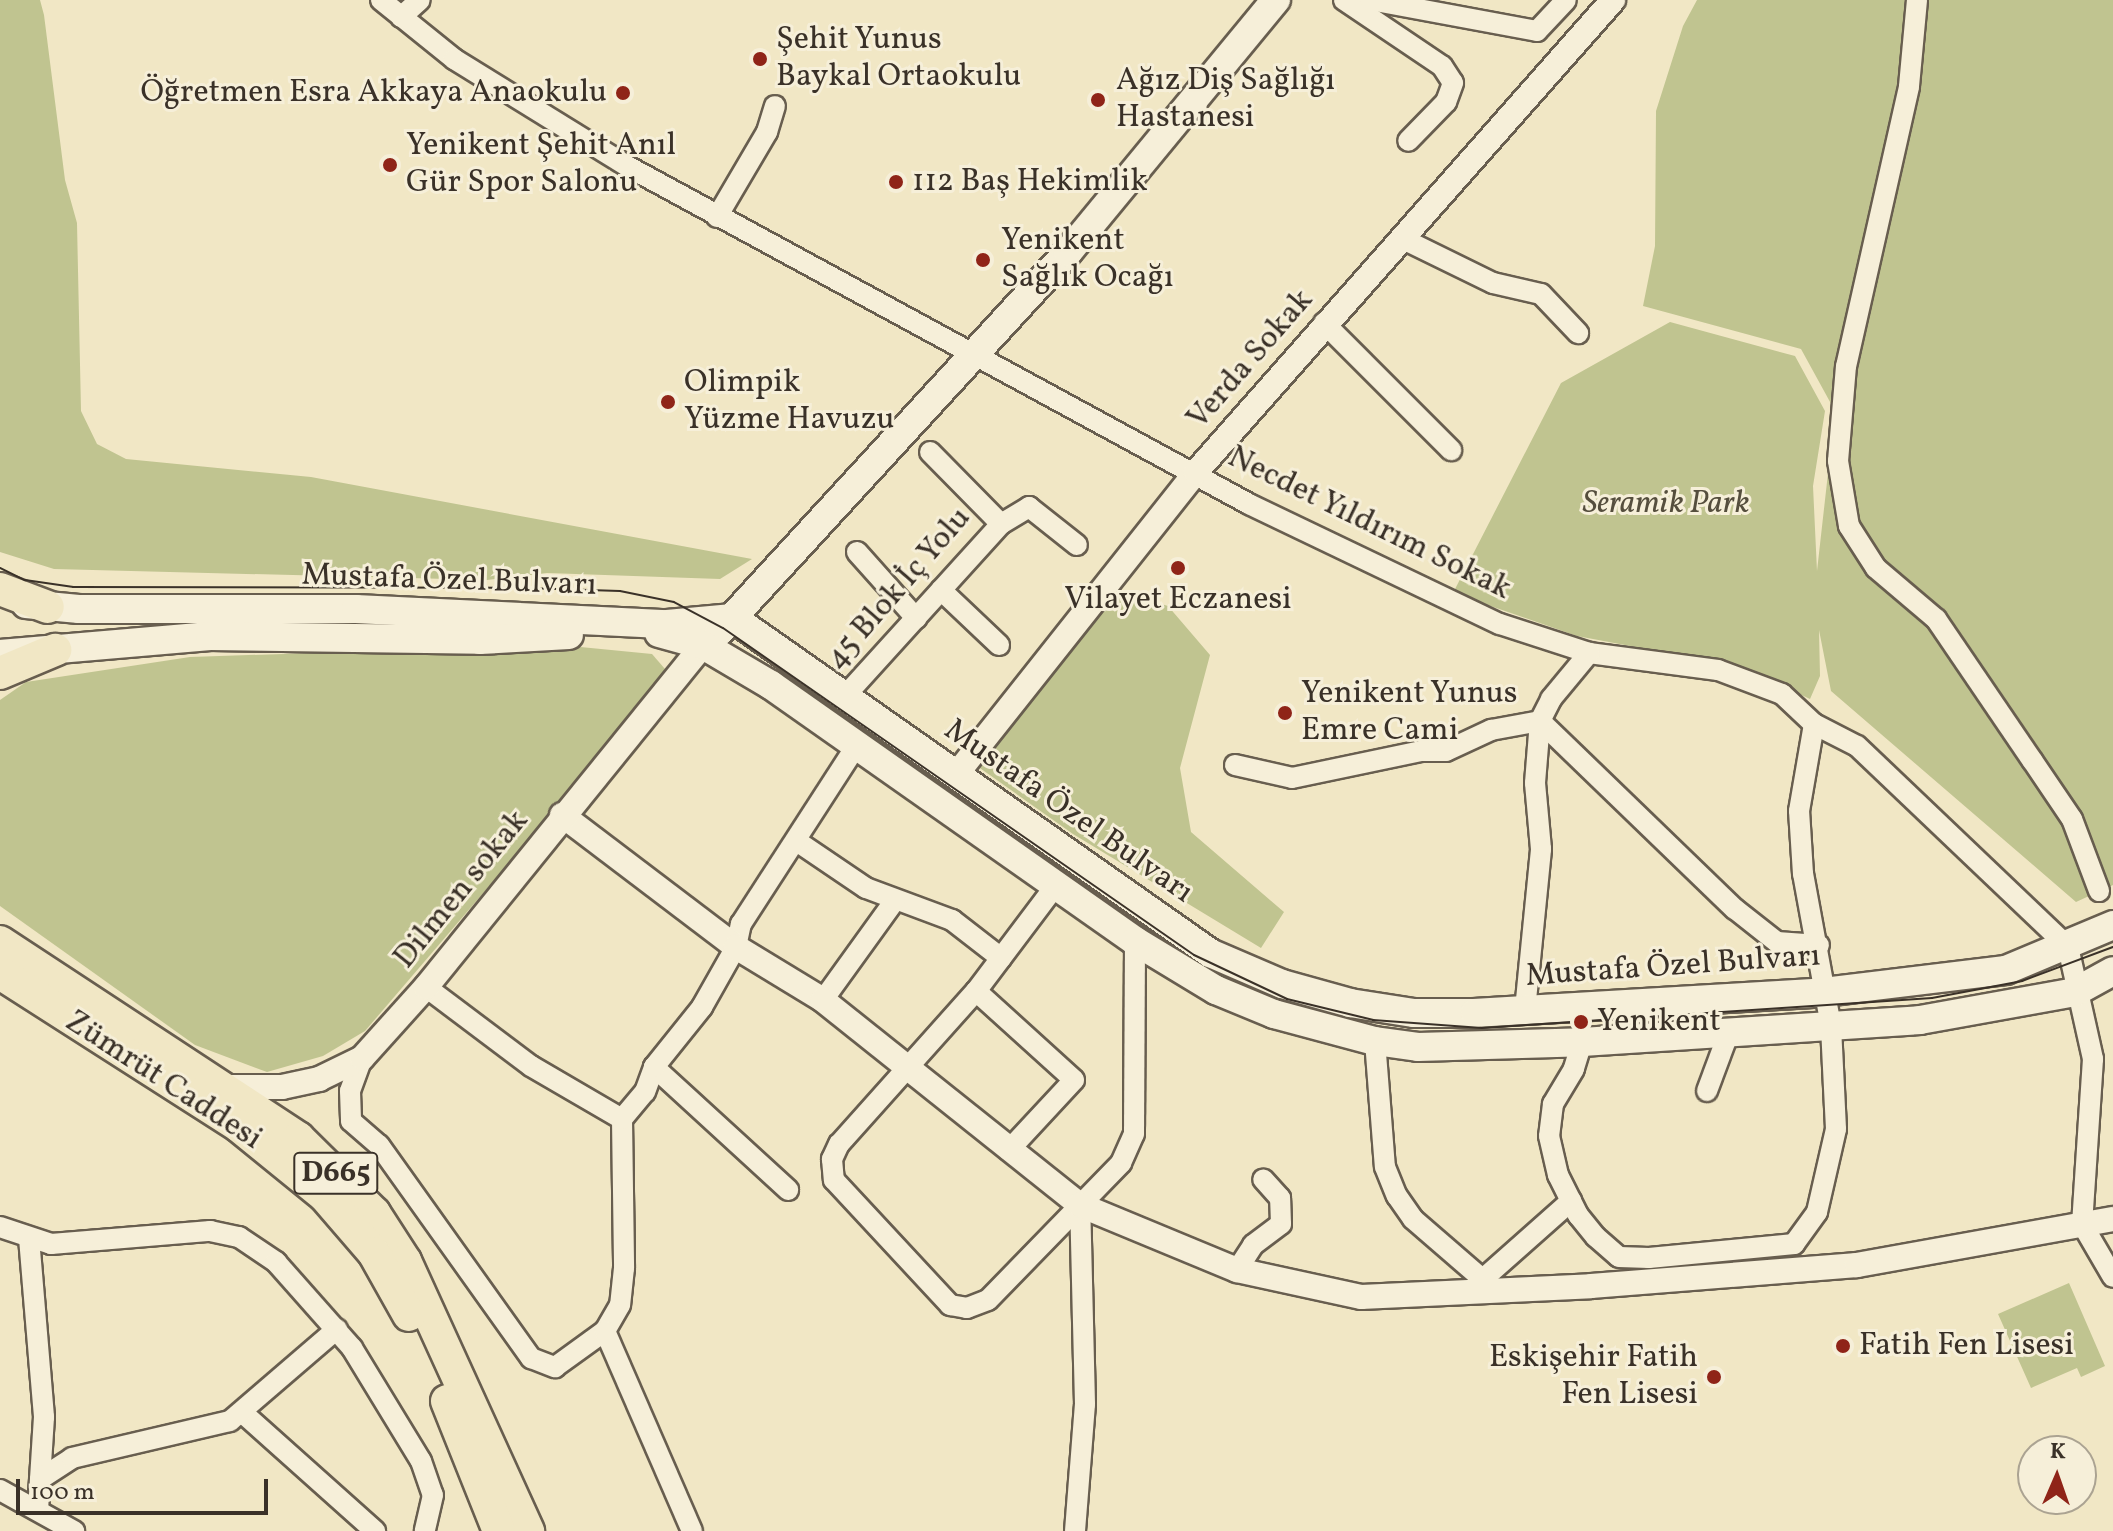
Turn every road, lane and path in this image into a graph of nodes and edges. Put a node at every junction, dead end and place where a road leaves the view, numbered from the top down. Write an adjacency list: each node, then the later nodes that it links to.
1 (381, 0): 9 (street, Necdet Yıldırım Sokak)
2 (420, 0): 9 (street)
3 (1276, 0): 16 (main road)
4 (1344, 0): 11 (street)
5 (1370, 0): 6 (street)
6 (1566, 0)
7 (1613, 0): 13 (street, Verda Sokak)
8 (1917, 0): 44 (street)
9 (401, 17): 12 (street, Necdet Yıldırım Sokak)
10 (775, 106): 12 (street)
11 (1408, 141)
12 (717, 217): 16 (street, Necdet Yıldırım Sokak)
13 (1401, 238): 14 (street, Verda Sokak); 15 (street)
14 (1324, 323): 17 (street); 19 (street, Verda Sokak)
15 (1578, 333)
16 (971, 353): 19 (street, Necdet Yıldırım Sokak); 27 (main road)
17 (1451, 450)
18 (930, 452): 20 (street, 45 Blok İç Yolu)
19 (1196, 472): 32 (street, Necdet Yıldırım Sokak); 40 (street, Verda Sokak)
20 (1001, 524): 21 (street); 24 (street, 45 Blok İç Yolu)
21 (1077, 545)
22 (857, 552): 28 (street)
23 (0, 589): 26 (highway)
24 (941, 590): 28 (street, 45 Blok İç Yolu); 30 (street)
25 (0, 599): 26 (main road, Mustafa Özel Bulvarı)
26 (48, 607): 27 (main road, Mustafa Özel Bulvarı)
27 (733, 618): 29 (main road); 35 (main road, Mustafa Özel Bulvarı)
28 (916, 618): 35 (street, 45 Blok İç Yolu)
29 (703, 645): 31 (main road, Mustafa Özel Bulvarı); 38 (main road, Mustafa Özel Bulvarı); 41 (street, Dilmen sokak)
30 (999, 645)
31 (55, 650): 33 (main road, Mustafa Özel Bulvarı); 34 (highway)
32 (1589, 653): 36 (street); 37 (street, Necdet Yıldırım Sokak)
33 (0, 654)
34 (0, 673)
35 (845, 696): 40 (main road, Mustafa Özel Bulvarı)
36 (1540, 721): 39 (street); 49 (street); 60 (street)
37 (1814, 724): 49 (street); 51 (street, Necdet Yıldırım Sokak)
38 (856, 746): 42 (street); 43 (main road, Mustafa Özel Bulvarı)
39 (1235, 765)
40 (955, 776): 60 (main road, Mustafa Özel Bulvarı)
41 (562, 815): 50 (street); 55 (street, Dilmen sokak)
42 (798, 842): 45 (street); 50 (street)
43 (1056, 885): 47 (main road, Mustafa Özel Bulvarı); 52 (street)
44 (2099, 891)
45 (895, 900): 52 (street); 59 (street)
46 (2113, 925): 51 (main road, Mustafa Özel Bulvarı)
47 (1135, 941): 63 (main road, Mustafa Özel Bulvarı); 75 (street)
48 (0, 942): 68 (highway, D665)
49 (1819, 945): 57 (street)
50 (736, 947): 59 (street); 67 (street)
51 (2068, 947): 57 (main road, Mustafa Özel Bulvarı); 58 (street)
52 (1001, 958): 56 (street)
53 (2113, 971): 58 (main road, Mustafa Özel Bulvarı)
54 (0, 973): 92 (highway, Zümrüt Caddesi / D665)
55 (426, 987): 65 (street, Dilmen sokak); 70 (street)
56 (976, 991): 66 (street); 71 (street)
57 (1824, 992): 60 (main road, Mustafa Özel Bulvarı); 61 (street)
58 (2075, 992): 61 (main road, Mustafa Özel Bulvarı); 77 (street)
59 (823, 1000): 66 (street)
60 (1525, 1010)
61 (1831, 1026): 62 (main road, Mustafa Özel Bulvarı); 74 (street)
62 (1729, 1032): 64 (main road, Mustafa Özel Bulvarı); 69 (street)
63 (1375, 1041): 64 (main road, Mustafa Özel Bulvarı); 82 (street)
64 (1582, 1042): 74 (street)
65 (362, 1058): 68 (street, Dilmen sokak); 84 (street)
66 (910, 1066): 71 (street); 75 (street)
67 (654, 1067): 70 (street); 73 (street)
68 (219, 1087): 93 (highway, D665)
69 (1707, 1091)
70 (622, 1119): 84 (street)
71 (1009, 1150): 75 (street)
72 (1263, 1179): 80 (street)
73 (788, 1190)
74 (1571, 1201): 82 (street)
75 (1080, 1205): 80 (street); 95 (street)
76 (2113, 1219): 77 (street)
77 (2082, 1224): 81 (street); 82 (street)
78 (0, 1227): 79 (street)
79 (29, 1238): 83 (street); 86 (street)
80 (1237, 1270): 82 (street)
81 (2113, 1277)
82 (1489, 1284)
83 (337, 1329): 85 (street); 91 (street)
84 (605, 1331): 94 (street)
85 (244, 1414): 86 (street); 90 (street)
86 (40, 1479): 88 (street)
87 (0, 1490): 88 (street)
88 (38, 1509): 89 (street)
89 (64, 1527)
90 (375, 1531)
91 (425, 1531)
92 (499, 1531)
93 (528, 1531)
94 (692, 1531)
95 (1075, 1531)

